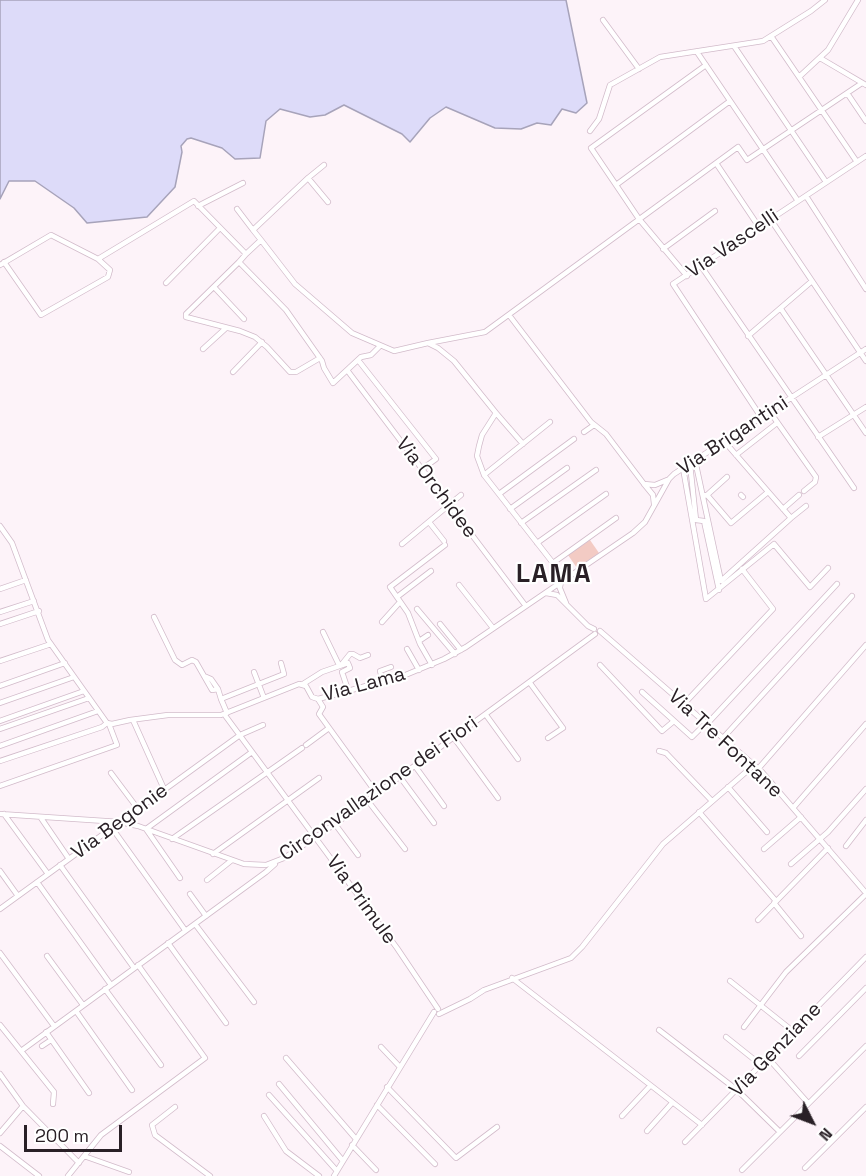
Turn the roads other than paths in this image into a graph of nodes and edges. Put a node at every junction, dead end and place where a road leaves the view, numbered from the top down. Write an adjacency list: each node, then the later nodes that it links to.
1 (825, 0): 4 (street)
2 (858, 0): 7 (street)
3 (603, 20): 9 (street)
4 (771, 36): 5 (street); 10 (street)
5 (734, 46): 6 (street); 17 (street)
6 (697, 52): 8 (street); 9 (street)
7 (820, 58): 10 (street); 11 (street)
8 (706, 65): 13 (street); 26 (street)
9 (639, 69): 16 (street)
10 (799, 77): 14 (street)
11 (864, 84): 12 (street)
12 (847, 93): 14 (street); 15 (street)
13 (730, 101): 18 (street); 26 (street)
14 (821, 110): 17 (street); 20 (street)
15 (866, 121)
16 (590, 130)
17 (791, 130): 18 (street); 24 (street)
18 (763, 149): 21 (street); 28 (street)
19 (866, 156): 20 (street, Via Vascelli)
20 (857, 162): 24 (street, Via Vascelli)
21 (716, 163): 33 (street); 35 (street)
22 (324, 165): 23 (street)
23 (308, 178): 29 (street); 37 (street)
24 (826, 182): 27 (street, Via Vascelli)
25 (243, 183): 30 (street)
26 (616, 185): 33 (street)
27 (806, 196): 28 (street, Via Vascelli); 49 (street)
28 (798, 201): 34 (street, Via Vascelli)
29 (328, 202)
30 (198, 206): 36 (street); 41 (street)
31 (237, 209): 37 (street)
32 (715, 211): 39 (street)
33 (639, 219): 39 (street); 51 (street)
34 (771, 220): 35 (street, Via Vascelli); 46 (street)
35 (759, 227): 44 (street, Via Vascelli)
36 (220, 228): 40 (street); 47 (street)
37 (253, 230): 38 (street)
38 (261, 240): 40 (street); 57 (street)
39 (663, 249): 45 (street)
40 (246, 254): 42 (street)
41 (98, 259): 43 (street); 43 (street)
42 (239, 262): 48 (street); 61 (street)
43 (2, 264)
44 (701, 266): 45 (street, Via Vascelli); 54 (street)
45 (687, 276): 72 (street, Via Vascelli)
46 (812, 281): 50 (street); 60 (street)
47 (166, 283)
48 (214, 287): 52 (street); 53 (street)
49 (866, 289)
50 (781, 309): 54 (street); 66 (street)
51 (509, 315): 56 (street); 75 (street)
52 (244, 320)
53 (226, 328): 55 (street); 59 (street)
54 (748, 336): 67 (street)
55 (262, 342): 61 (street); 65 (street)
56 (428, 343): 57 (street); 70 (street)
57 (380, 346): 62 (street)
58 (866, 349): 60 (street, Via Brigantini)
59 (203, 350)
60 (861, 353): 63 (street); 66 (street, Via Brigantini)
61 (320, 358): 64 (street)
62 (358, 360): 64 (street); 87 (street)
63 (866, 361)
64 (347, 370): 87 (street, Via Orchidee)
65 (233, 372)
66 (826, 375): 67 (street, Via Brigantini); 71 (street)
67 (791, 398): 69 (street, Via Brigantini); 78 (street)
68 (866, 407): 71 (street)
69 (770, 412): 72 (street, Via Brigantini); 74 (street)
70 (496, 413): 81 (street); 89 (street)
71 (854, 415): 77 (street); 78 (street)
72 (761, 417): 80 (street, Via Brigantini)
73 (550, 422): 81 (street)
74 (777, 423): 82 (street); 96 (street)
75 (594, 425): 76 (street); 92 (street)
76 (584, 432)
77 (866, 432)
78 (819, 437): 94 (street)
79 (574, 439): 98 (street)
80 (724, 441): 82 (street); 83 (street, Via Brigantini)
81 (523, 444): 89 (street)
82 (736, 455): 97 (street)
83 (695, 460): 84 (street, Via Brigantini); 103 (street)
84 (690, 464): 86 (street, Via Brigantini); 127 (street)
85 (567, 468): 108 (street)
86 (683, 468): 91 (street, Via Brigantini); 127 (street)
87 (422, 469): 105 (street, Via Orchidee)
88 (596, 470): 113 (street)
89 (484, 475): 98 (street)
90 (727, 477): 103 (street)
91 (669, 479): 93 (street); 95 (street, Via Brigantini)
92 (644, 484): 93 (street); 101 (street)
93 (655, 485): 95 (street)
94 (854, 488)
95 (663, 490): 104 (street, Via Brigantini)
96 (804, 491)
97 (768, 492): 103 (street); 109 (street)
98 (499, 494): 108 (street)
99 (606, 494): 115 (street)
100 (461, 495): 105 (street)
101 (653, 495): 104 (street); 106 (street)
102 (799, 495): 109 (street)
103 (705, 496): 111 (street)
104 (659, 497): 106 (street, Via Brigantini)
105 (448, 506): 112 (street); 132 (street, Via Orchidee)
106 (655, 506): 121 (street, Via Brigantini)
107 (806, 506): 111 (street)
108 (510, 509): 113 (street)
109 (783, 509): 111 (street)
110 (616, 518): 117 (street)
111 (791, 518)
112 (429, 522): 116 (street); 130 (street)
113 (521, 523): 115 (street)
114 (0, 525): 122 (street)
115 (537, 543): 117 (street)
116 (402, 544)
117 (553, 563): 125 (street)
118 (828, 568): 119 (street)
119 (742, 569): 127 (street); 174 (street)
120 (431, 571): 130 (street)
121 (568, 578): 125 (street, Via Brigantini); 125 (street)
122 (26, 580): 126 (street); 131 (street)
123 (837, 584): 182 (street)
124 (459, 585): 140 (street)
125 (560, 588): 128 (street, Via Brigantini); 128 (street); 141 (street, Via Tre Fontane)
126 (0, 589)
127 (719, 590)
128 (541, 594): 132 (street, Via Lama)
129 (852, 596): 190 (street)
130 (399, 599): 137 (street); 144 (street)
131 (34, 601): 134 (street); 135 (street)
132 (525, 605): 140 (street, Via Lama)
133 (417, 609): 149 (street)
134 (39, 611): 138 (street); 145 (street)
135 (0, 612)
136 (154, 617): 171 (street, Via Primule)
137 (382, 622)
138 (0, 624)
139 (440, 624): 148 (street)
140 (493, 628): 148 (street, Via Lama)
141 (596, 631): 162 (street, Circonvallazione dei Fiori); 174 (street, Via Tre Fontane)
142 (322, 632): 154 (street)
143 (428, 635): 144 (street)
144 (419, 641): 155 (street)
145 (51, 644): 151 (street); 152 (street)
146 (866, 645): 197 (street)
147 (407, 649): 158 (street)
148 (461, 650): 149 (street, Via Lama)
149 (455, 654): 155 (street, Via Lama)
150 (368, 655): 154 (street)
151 (0, 661)
152 (65, 663): 160 (street); 165 (street)
153 (281, 663): 163 (street)
154 (340, 665): 164 (street); 166 (street)
155 (432, 665): 158 (street, Via Lama)
156 (600, 665): 180 (street)
157 (391, 667): 161 (street)
158 (419, 670): 161 (street, Via Lama)
159 (254, 672): 163 (street)
160 (74, 677): 167 (street); 173 (street)
161 (383, 682): 166 (street, Via Lama)
162 (530, 683): 177 (street, Circonvallazione dei Fiori); 189 (street)
163 (259, 684): 170 (street); 171 (street)
164 (303, 684): 170 (street, Via Lama); 172 (street, Via Lama)
165 (0, 686)
166 (348, 690): 172 (street, Via Lama)
167 (84, 691): 169 (street); 179 (street)
168 (642, 692): 180 (street)
169 (89, 698): 175 (street); 186 (street)
170 (264, 698): 176 (street, Via Lama)
171 (221, 699): 176 (street, Via Primule)
172 (318, 699): 185 (street)
173 (0, 703)
174 (683, 705): 182 (street, Via Tre Fontane)
175 (98, 711): 181 (street); 191 (street)
176 (225, 713): 178 (street, Via Lama); 187 (street, Via Primule)
177 (486, 715): 188 (street, Circonvallazione dei Fiori); 194 (street)
178 (133, 720): 181 (street, Via Lama); 204 (street)
179 (0, 721)
180 (674, 721): 182 (street)
181 (108, 723): 195 (street, Via Lama); 202 (street)
182 (706, 723): 190 (street, Via Tre Fontane)
183 (866, 724): 212 (street)
184 (263, 725): 187 (street, Via Begonie)
185 (329, 728): 198 (street); 206 (street)
186 (0, 729)
187 (240, 735): 193 (street, Via Primule); 204 (street, Via Begonie)
188 (454, 738): 196 (street, Circonvallazione dei Fiori); 207 (street)
189 (548, 738)
190 (723, 738): 197 (street, Via Tre Fontane)
191 (0, 746)
192 (659, 751): 210 (street)
193 (252, 752): 198 (street, Via Primule); 223 (street)
194 (518, 759)
195 (0, 762)
196 (415, 766): 200 (street, Circonvallazione dei Fiori); 211 (street)
197 (756, 767): 203 (street); 212 (street, Via Tre Fontane)
198 (267, 772): 208 (street, Via Primule); 226 (street)
199 (111, 773): 213 (street)
200 (400, 777): 206 (street, Circonvallazione dei Fiori); 221 (street)
201 (319, 778): 208 (street)
202 (0, 786)
203 (728, 787): 210 (street); 224 (street)
204 (164, 789): 213 (street, Via Begonie)
205 (865, 791): 227 (street)
206 (377, 794): 209 (street, Circonvallazione dei Fiori)
207 (498, 798)
208 (287, 801): 225 (street, Via Primule); 232 (street)
209 (368, 801): 220 (street, Circonvallazione dei Fiori); 230 (street)
210 (712, 801): 214 (street)
211 (444, 807)
212 (793, 807): 216 (street, Via Tre Fontane)
213 (138, 809): 219 (street, Via Begonie)
214 (699, 812): 247 (street); 259 (street)
215 (2, 814): 217 (street, Circonvallazione dei Fiori); 240 (street)
216 (801, 817): 227 (street, Via Tre Fontane); 231 (street)
217 (41, 818): 219 (street, Circonvallazione dei Fiori); 234 (street)
218 (866, 820): 228 (street)
219 (120, 822): 222 (street, Via Begonie); 223 (street, Circonvallazione dei Fiori)
220 (335, 824): 225 (street, Circonvallazione dei Fiori); 233 (street)
221 (434, 824)
222 (112, 828): 234 (street, Via Begonie); 252 (street)
223 (146, 829): 226 (street, Circonvallazione dei Fiori); 241 (street)
224 (767, 832)
225 (314, 837): 236 (street, Circonvallazione dei Fiori); 268 (street, Via Primule)
226 (172, 839): 232 (street, Circonvallazione dei Fiori)
227 (820, 839): 229 (street, Via Tre Fontane); 237 (street)
228 (846, 846)
229 (828, 848): 245 (street, Via Tre Fontane); 247 (street)
230 (405, 849)
231 (764, 849)
232 (213, 854): 235 (street, Circonvallazione dei Fiori)
233 (358, 855)
234 (69, 859): 238 (street, Via Begonie)
235 (232, 860): 236 (street, Circonvallazione dei Fiori); 242 (street)
236 (278, 861): 249 (street)
237 (791, 864)
238 (60, 866): 240 (street, Via Begonie); 258 (street)
239 (0, 871): 246 (street)
240 (48, 874): 243 (street, Via Begonie)
241 (180, 878)
242 (207, 880)
243 (37, 882): 246 (street, Via Begonie); 261 (street)
244 (190, 894): 249 (street)
245 (866, 894): 266 (street)
246 (18, 896): 248 (street, Via Begonie)
247 (775, 902): 250 (street); 253 (street)
248 (0, 909)
249 (206, 916): 251 (street)
250 (759, 920)
251 (195, 924): 252 (street); 264 (street)
252 (185, 930): 254 (street)
253 (801, 936)
254 (168, 943): 258 (street); 269 (street)
255 (0, 953): 271 (street)
256 (46, 956): 265 (street)
257 (866, 957): 275 (street, Via Genziane)
258 (136, 967): 261 (street); 315 (street)
259 (512, 978): 268 (street); 291 (street)
260 (730, 981): 266 (street)
261 (111, 985): 263 (street)
262 (866, 988): 282 (street)
263 (105, 989): 265 (street); 285 (street)
264 (254, 1002)
265 (83, 1005): 267 (street)
266 (759, 1005): 272 (street); 275 (street)
267 (76, 1011): 271 (street); 292 (street)
268 (438, 1011): 287 (street)
269 (226, 1023)
270 (0, 1025): 281 (street)
271 (54, 1026): 274 (street)
272 (744, 1027)
273 (659, 1030): 293 (street)
274 (46, 1032): 277 (street); 281 (street)
275 (794, 1032): 284 (street, Via Genziane)
276 (726, 1037): 286 (street)
277 (51, 1040): 278 (street); 294 (street)
278 (42, 1046)
279 (866, 1046): 297 (street)
280 (381, 1047): 287 (street)
281 (21, 1051): 298 (street)
282 (799, 1056)
283 (286, 1058): 311 (street)
284 (768, 1058): 286 (street, Via Genziane); 297 (street)
285 (161, 1065)
286 (761, 1065): 293 (street, Via Genziane)
287 (399, 1066): 290 (street)
288 (0, 1074): 300 (street)
289 (279, 1084): 316 (street)
290 (387, 1086): 299 (street); 307 (street)
291 (650, 1086): 296 (street); 305 (street)
292 (132, 1090)
293 (737, 1090): 306 (street, Via Genziane); 309 (street)
294 (89, 1093)
295 (269, 1095): 323 (street)
296 (672, 1103): 306 (street); 308 (street)
297 (808, 1103): 309 (street)
298 (53, 1104)
299 (377, 1105): 311 (street); 318 (street)
300 (23, 1106): 310 (street); 317 (street)
301 (175, 1107): 326 (street)
302 (866, 1107): 319 (street)
303 (298, 1110): 316 (street)
304 (264, 1116): 327 (street)
305 (622, 1116)
306 (702, 1125): 312 (street, Via Genziane)
307 (497, 1127)
308 (647, 1131)
309 (780, 1132): 321 (street)
310 (0, 1133)
311 (356, 1139): 313 (street)
312 (685, 1142)
313 (352, 1145): 316 (street); 320 (street)
314 (0, 1146): 324 (street)
315 (84, 1156): 317 (street); 322 (street)
316 (342, 1162): 323 (street)
317 (79, 1163): 325 (street)
318 (435, 1164)
319 (805, 1168)
320 (376, 1170)
321 (742, 1170)
322 (129, 1172)
323 (336, 1174)
324 (39, 1176)
325 (68, 1176)
326 (210, 1176)
327 (319, 1176)

